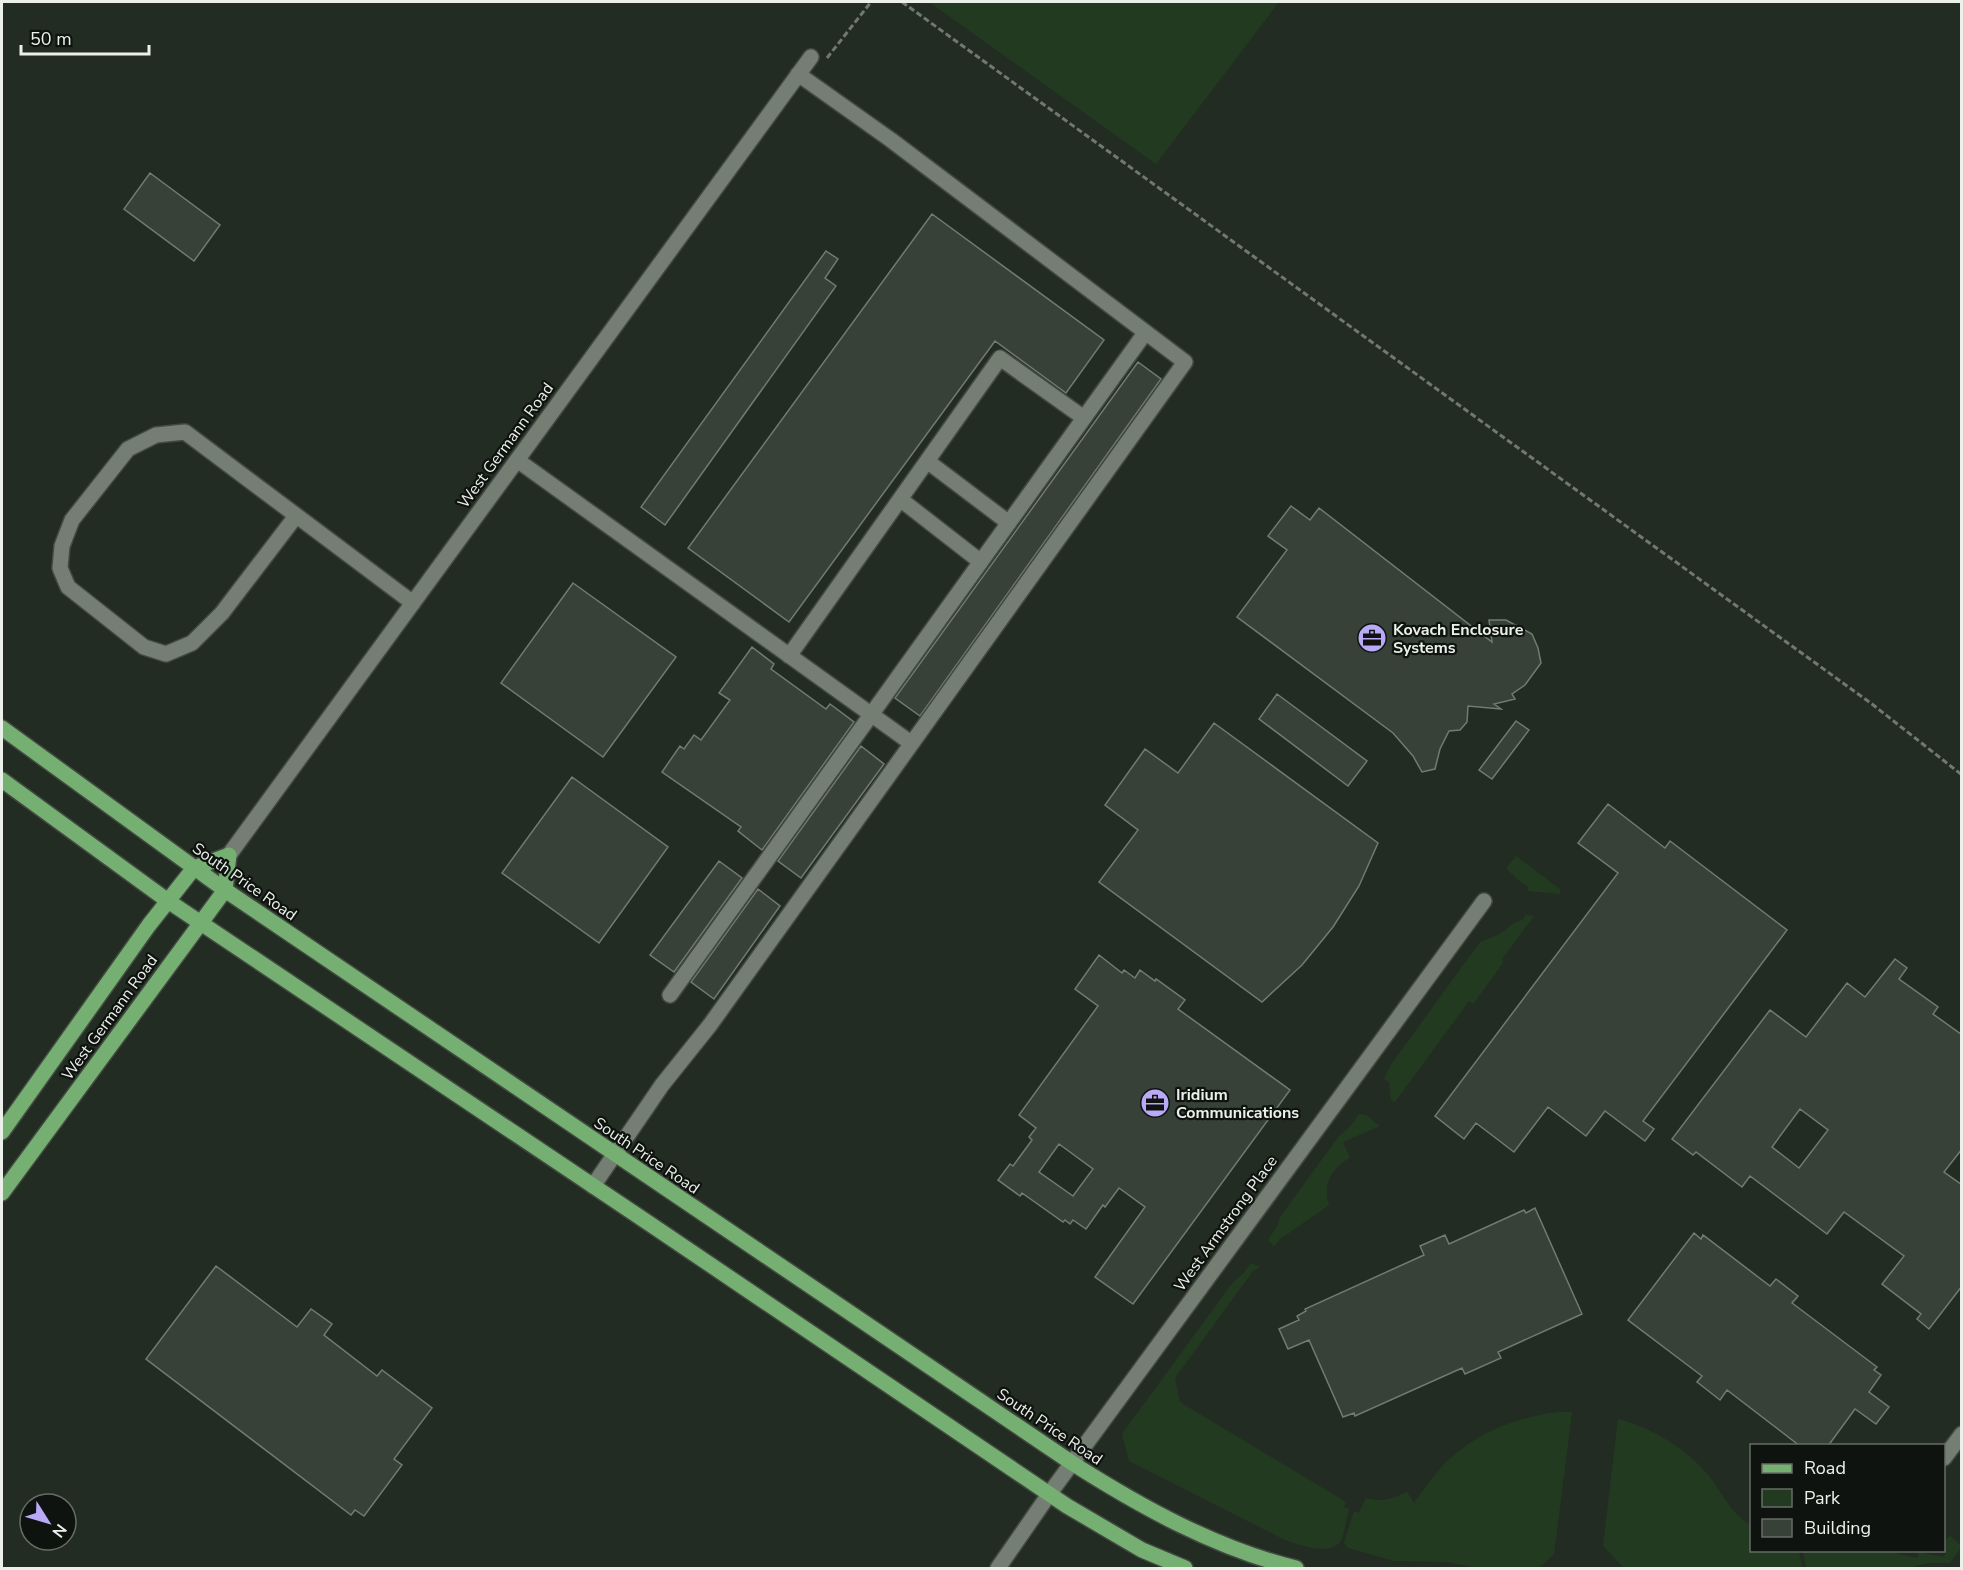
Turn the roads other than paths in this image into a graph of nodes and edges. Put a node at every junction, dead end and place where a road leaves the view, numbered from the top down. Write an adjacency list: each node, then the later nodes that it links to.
1 (1145, 333): 2 (street); 3 (street, West Germann Road); 13 (street)
2 (1084, 418): 4 (street); 7 (street)
3 (517, 460): 9 (street, West Germann Road); 10 (street)
4 (927, 461): 5 (street); 7 (street)
5 (900, 500): 8 (street); 10 (street)
6 (296, 516): 6 (street); 9 (street)
7 (1009, 523): 8 (street)
8 (981, 561): 11 (street)
9 (413, 603): 15 (street, West Germann Road)
10 (789, 656): 11 (street)
11 (871, 714): 13 (street); 21 (street)
12 (2, 728): 16 (main road, South Price Road)
13 (911, 743): 23 (street)
14 (2, 780): 18 (main road)
15 (229, 855): 16 (main road); 17 (main road, West Germann Road)
16 (194, 868): 17 (main road, South Price Road); 18 (main road, West Germann Road)
17 (225, 890): 20 (main road, West Germann Road); 23 (main road, South Price Road)
18 (168, 901): 20 (main road); 22 (main road, West Germann Road)
19 (1484, 901): 28 (street, West Armstrong Place)
20 (200, 923): 24 (main road); 25 (main road, West Germann Road)
21 (670, 995)
22 (2, 1132)
23 (615, 1155): 24 (street); 28 (main road, South Price Road)
24 (593, 1186): 29 (main road)
25 (2, 1193)
26 (1962, 1434): 27 (street)
27 (1945, 1457)
28 (1072, 1463): 29 (street, West Armstrong Place); 32 (main road, South Price Road)
29 (1050, 1493): 30 (street, West Armstrong Place); 31 (main road)
30 (998, 1569)
31 (1185, 1569)
32 (1296, 1569)

